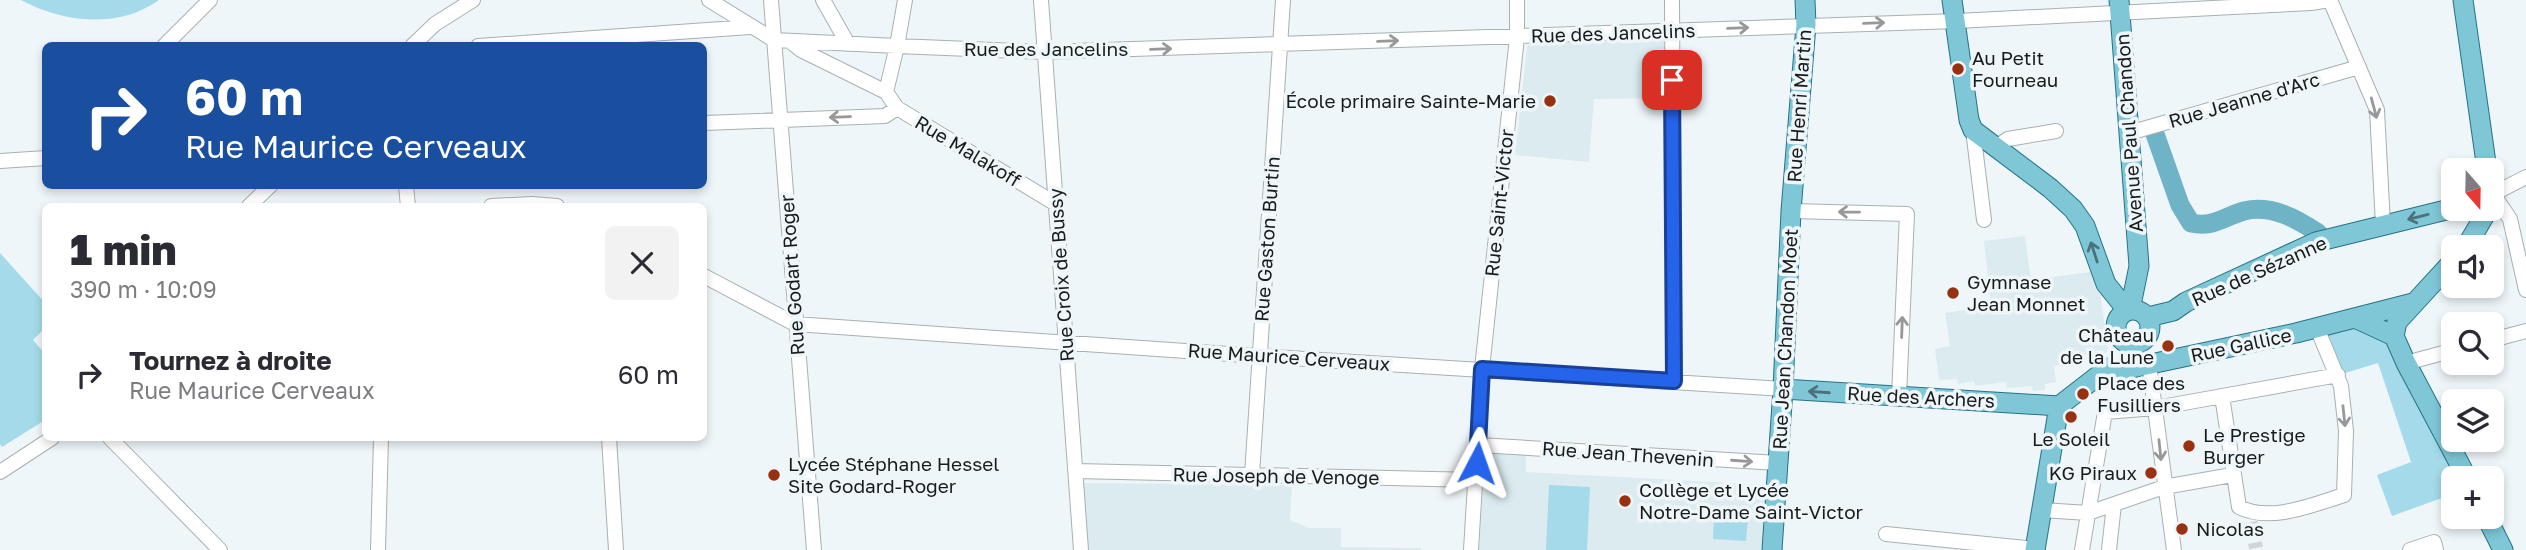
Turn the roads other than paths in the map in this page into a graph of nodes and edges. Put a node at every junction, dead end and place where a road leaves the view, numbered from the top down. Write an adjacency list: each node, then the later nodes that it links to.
1 (210, 0): 23 (street)
2 (473, 0): 24 (street)
3 (709, 0): 18 (street)
4 (771, 0): 21 (street, Rue Godart Roger)
5 (823, 0): 26 (street)
6 (905, 0): 28 (street)
7 (1041, 0): 29 (street, Rue Croix de Bussy)
8 (1283, 0): 27 (street, Rue Gaston Burtin)
9 (1517, 0): 20 (street, Rue Saint-Victor)
10 (1672, 0): 19 (street)
11 (1805, 0): 17 (main road, Rue Henri Martin)
12 (1952, 0): 16 (main road)
13 (2330, 0): 15 (street, Rue des Jancelins); 30 (street)
14 (2463, 0): 40 (main road)
15 (2120, 6): 16 (street, Rue des Jancelins); 37 (main road, Avenue Paul Chandon)
16 (1956, 21): 17 (street, Rue des Jancelins, one-way to 16); 35 (main road)
17 (1806, 25): 19 (street, Rue des Jancelins, one-way to 17); 47 (main road, Rue Henri Martin)
18 (750, 27): 21 (street); 25 (street)
19 (1672, 31): 20 (street, Rue des Jancelins); 72 (street)
20 (1517, 37): 27 (street, Rue des Jancelins, one-way to 20); 69 (street, Rue Saint-Victor)
21 (774, 40): 22 (street, Rue des Jancelins); 33 (street, Rue Godart Roger)
22 (790, 41): 26 (street, Rue des Jancelins); 31 (street)
23 (168, 42)
24 (416, 42)
25 (535, 42)
26 (848, 44): 28 (street, Rue des Jancelins)
27 (1280, 45): 29 (street, Rue des Jancelins, one-way to 27); 66 (street, Rue Gaston Burtin)
28 (897, 46): 29 (street, Rue des Jancelins); 31 (street)
29 (1045, 52): 46 (street, Rue Croix de Bussy)
30 (2359, 67): 37 (street, Rue Jeanne d'Arc); 51 (street, one-way to 51)
31 (886, 92): 32 (street, Rue Malakoff)
32 (897, 108): 33 (street, one-way to 33); 46 (street, Rue Malakoff)
33 (780, 119): 34 (street); 58 (street, Rue Godart Roger)
34 (707, 123)
35 (1973, 130): 38 (main road); 50 (street)
36 (2056, 131): 38 (street)
37 (2129, 133): 56 (main road, Avenue Paul Chandon)
38 (1996, 147): 56 (main road, one-way to 38)
39 (42, 158): 41 (street)
40 (2485, 158)
41 (0, 161)
42 (2526, 177): 44 (street)
43 (267, 189): 45 (street)
44 (2504, 189)
45 (254, 203)
46 (1056, 204): 63 (street, Rue Croix de Bussy)
47 (1791, 211): 73 (main road, Rue Jean Chandon Moet); 74 (street, one-way to 47)
48 (2441, 211): 51 (main road, Rue de Sézanne, one-way to 51)
49 (2504, 211): 54 (street)
50 (1984, 220)
51 (2382, 225): 56 (main road, Rue de Sézanne)
52 (2441, 274): 55 (main road)
53 (707, 278): 58 (street)
54 (2526, 290)
55 (2413, 303): 57 (main road, Rue Gallice); 61 (main road)
56 (2135, 312): 64 (main road); 64 (main road)
57 (2355, 318): 59 (main road, Rue Gallice); 61 (main road)
58 (796, 324): 63 (street, Rue Maurice Cerveaux); 101 (street, Rue Godart Roger)
59 (2317, 328): 68 (main road, Rue Gallice); 71 (street)
60 (2526, 331): 62 (street)
61 (2394, 336): 67 (main road)
62 (2504, 337)
63 (1066, 342): 66 (street, Rue Maurice Cerveaux); 85 (street, Rue Croix de Bussy)
64 (2131, 342): 68 (main road); 70 (main road)
65 (2441, 354): 67 (street)
66 (1258, 356): 69 (street, Rue Maurice Cerveaux); 87 (street, Rue Gaston Burtin)
67 (2406, 363): 84 (main road)
68 (2149, 364): 70 (main road, Rue Gallice); 77 (street)
69 (1482, 369): 72 (street, Rue Maurice Cerveaux); 82 (street, Rue Saint-Victor)
70 (2099, 375): 76 (main road)
71 (2338, 375): 75 (street); 88 (street, one-way to 88)
72 (1674, 381): 73 (street, Rue Maurice Cerveaux)
73 (1783, 389): 74 (main road, Rue des Archers, one-way to 73); 83 (main road, Rue Jean Chandon Moet)
74 (1899, 396): 76 (main road, Rue des Archers)
75 (2222, 396): 77 (street); 88 (street)
76 (2059, 406): 92 (main road)
77 (2155, 408): 90 (street, one-way to 90); 93 (street)
78 (47, 441): 86 (street)
79 (113, 441): 98 (street)
80 (381, 441): 99 (street)
81 (609, 441): 100 (street)
82 (1479, 445): 83 (street, Rue Jean Thevenin, one-way to 83); 89 (street, Rue Saint-Victor)
83 (1778, 464): 104 (main road, Rue Jean Chandon Moet)
84 (2461, 466)
85 (1076, 471): 87 (street, Rue Joseph de Venoge); 102 (street, Rue Croix de Bussy)
86 (0, 472)
87 (1252, 475): 89 (street, Rue Joseph de Venoge)
88 (2232, 475): 90 (street)
89 (1476, 480): 103 (street, Rue Saint-Victor)
90 (2164, 487): 91 (street); 107 (street)
91 (2115, 504): 93 (street); 106 (street)
92 (2042, 510): 93 (street); 97 (main road)
93 (2088, 513): 105 (street)
94 (2492, 529): 109 (main road)
95 (1886, 534): 97 (street)
96 (2435, 546): 108 (street)
97 (2035, 549)
98 (220, 550)
99 (378, 550)
100 (616, 550)
101 (814, 550)
102 (1081, 550)
103 (1471, 550)
104 (1772, 550)
105 (2082, 550)
106 (2109, 550)
107 (2174, 550)
108 (2410, 550)
109 (2503, 550)

